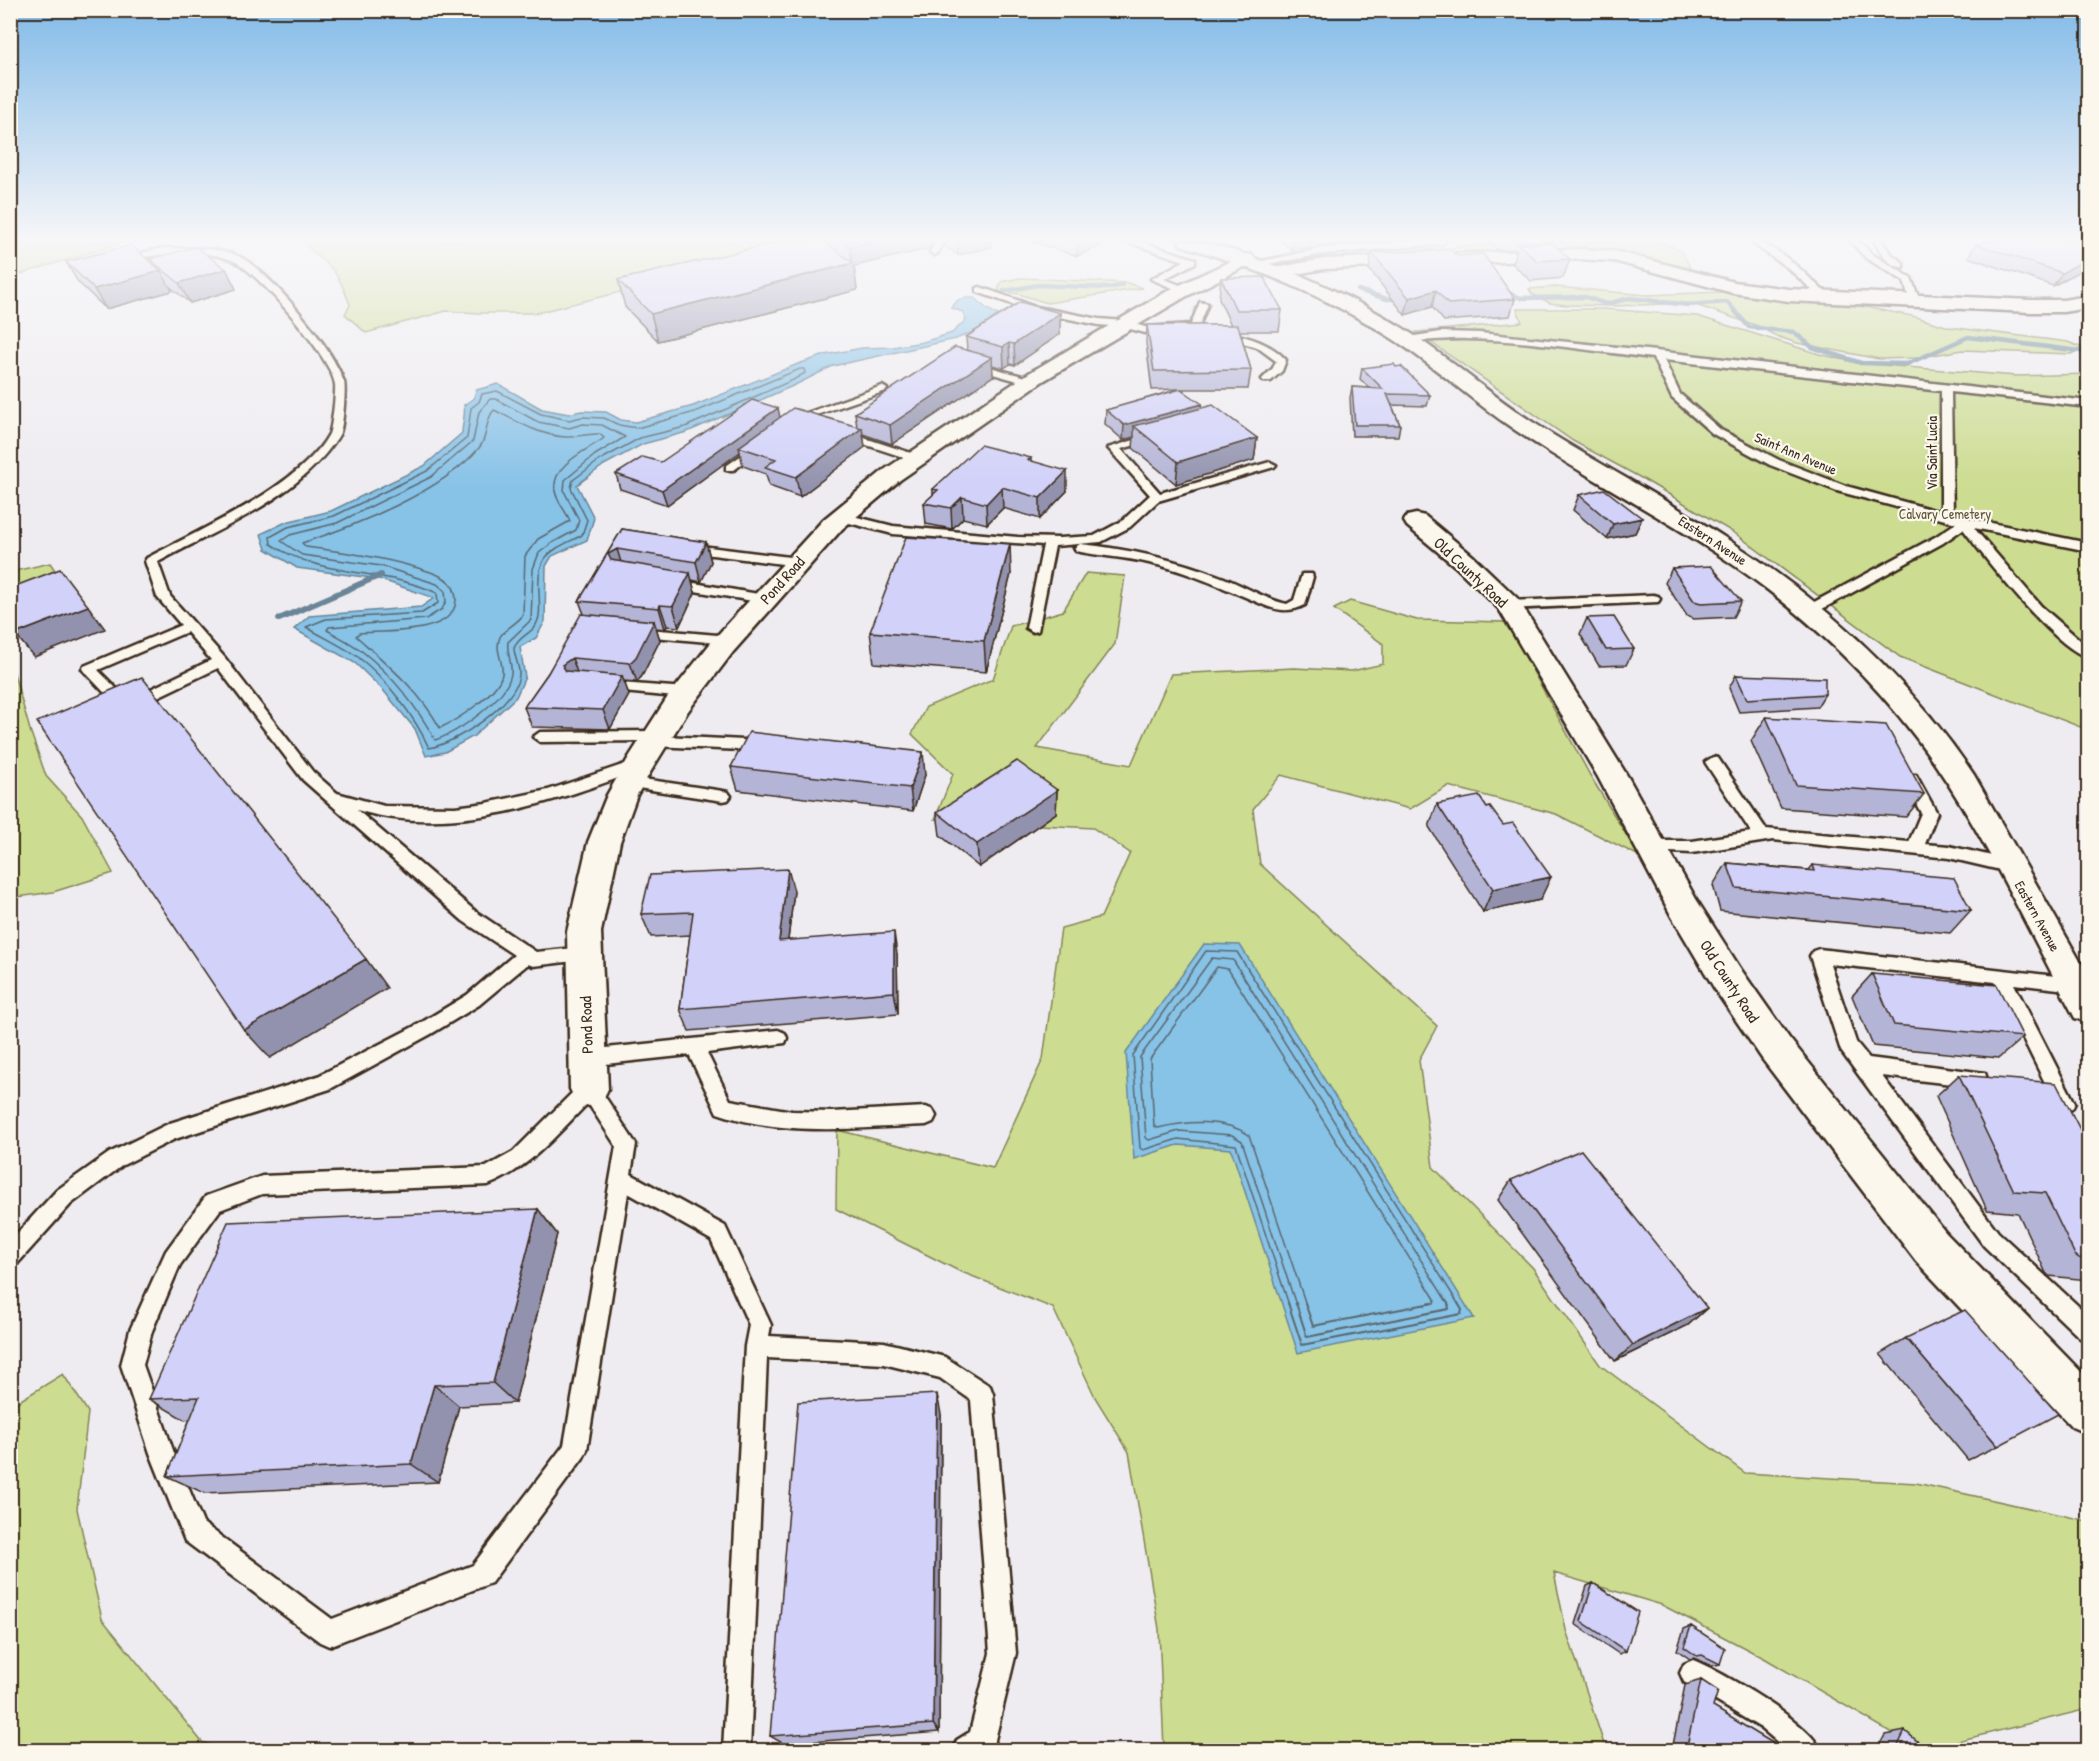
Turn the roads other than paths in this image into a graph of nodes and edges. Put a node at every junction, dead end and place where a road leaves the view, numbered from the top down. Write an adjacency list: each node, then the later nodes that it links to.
1 (301, 323): 37 (lane)
2 (1114, 323): 5 (lane)
3 (1195, 323): 6 (lane)
4 (1379, 323): 9 (street, Eastern Avenue)
5 (1124, 324): 6 (lane); 13 (street, Pond Road)
6 (1195, 327): 7 (lane)
7 (1206, 330)
8 (1216, 333): 12 (lane)
9 (1408, 340): 10 (lane); 36 (street, Eastern Avenue)
10 (1656, 354): 14 (lane); 24 (lane, Saint Ann Avenue)
11 (965, 363): 13 (lane)
12 (1267, 378)
13 (1029, 381): 19 (street, Pond Road)
14 (1946, 387): 16 (lane); 24 (lane, Via Saint Lucia)
15 (882, 389): 19 (lane)
16 (2088, 404)
17 (1166, 433): 22 (lane)
18 (767, 440): 21 (lane)
19 (916, 458): 23 (street, Pond Road)
20 (1262, 458): 22 (lane)
21 (730, 468)
22 (1158, 497): 27 (lane)
23 (841, 517): 27 (lane); 30 (street, Pond Road)
24 (1947, 518): 26 (lane, Saint Ann Avenue)
25 (1416, 521): 35 (street, Old County Road)
26 (1964, 523): 29 (lane, Saint Ann Avenue); 36 (lane); 41 (lane)
27 (1049, 544): 31 (lane); 38 (lane)
28 (668, 546): 30 (lane)
29 (2088, 548)
30 (798, 562): 33 (street, Pond Road)
31 (1307, 577)
32 (658, 581): 33 (lane)
33 (764, 599): 40 (street, Pond Road)
34 (1653, 599): 35 (lane)
35 (1509, 605): 54 (street, Old County Road)
36 (1808, 611): 56 (street, Eastern Avenue)
37 (190, 627): 42 (lane); 42 (lane)
38 (1033, 628)
39 (618, 631): 40 (lane)
40 (729, 640): 44 (street, Pond Road)
41 (2088, 653)
42 (220, 661): 52 (lane)
43 (591, 686): 44 (lane)
44 (686, 693): 46 (street, Pond Road)
45 (540, 737): 46 (lane)
46 (656, 739): 47 (lane); 50 (street, Pond Road)
47 (777, 748)
48 (1901, 761): 55 (lane)
49 (1713, 762): 53 (lane)
50 (635, 773): 51 (lane); 52 (lane); 57 (street, Pond Road)
51 (723, 796)
52 (334, 797): 58 (lane)
53 (1762, 836): 54 (lane); 55 (lane)
54 (1653, 847): 76 (street, Old County Road)
55 (1915, 848): 56 (lane)
56 (2009, 866): 60 (street, Eastern Avenue)
57 (584, 954): 58 (lane); 64 (street, Pond Road)
58 (527, 955): 73 (lane)
59 (2001, 976): 60 (lane); 65 (lane); 68 (lane)
60 (2076, 984): 61 (street, Eastern Avenue)
61 (2088, 1007)
62 (778, 1038): 63 (lane)
63 (696, 1047): 64 (lane); 70 (lane)
64 (587, 1058): 69 (street, Pond Road)
65 (1864, 1066): 66 (lane); 74 (lane)
66 (2000, 1082)
67 (2034, 1085): 68 (lane)
68 (2057, 1088): 71 (lane)
69 (589, 1089): 72 (lane); 72 (lane)
70 (926, 1116)
71 (2073, 1117)
72 (620, 1178): 75 (lane)
73 (10, 1257)
74 (2088, 1330)
75 (756, 1346): 78 (lane); 79 (lane)
76 (2088, 1411)
77 (1693, 1673): 80 (lane)
78 (736, 1750)
79 (967, 1750)
80 (1807, 1750)

